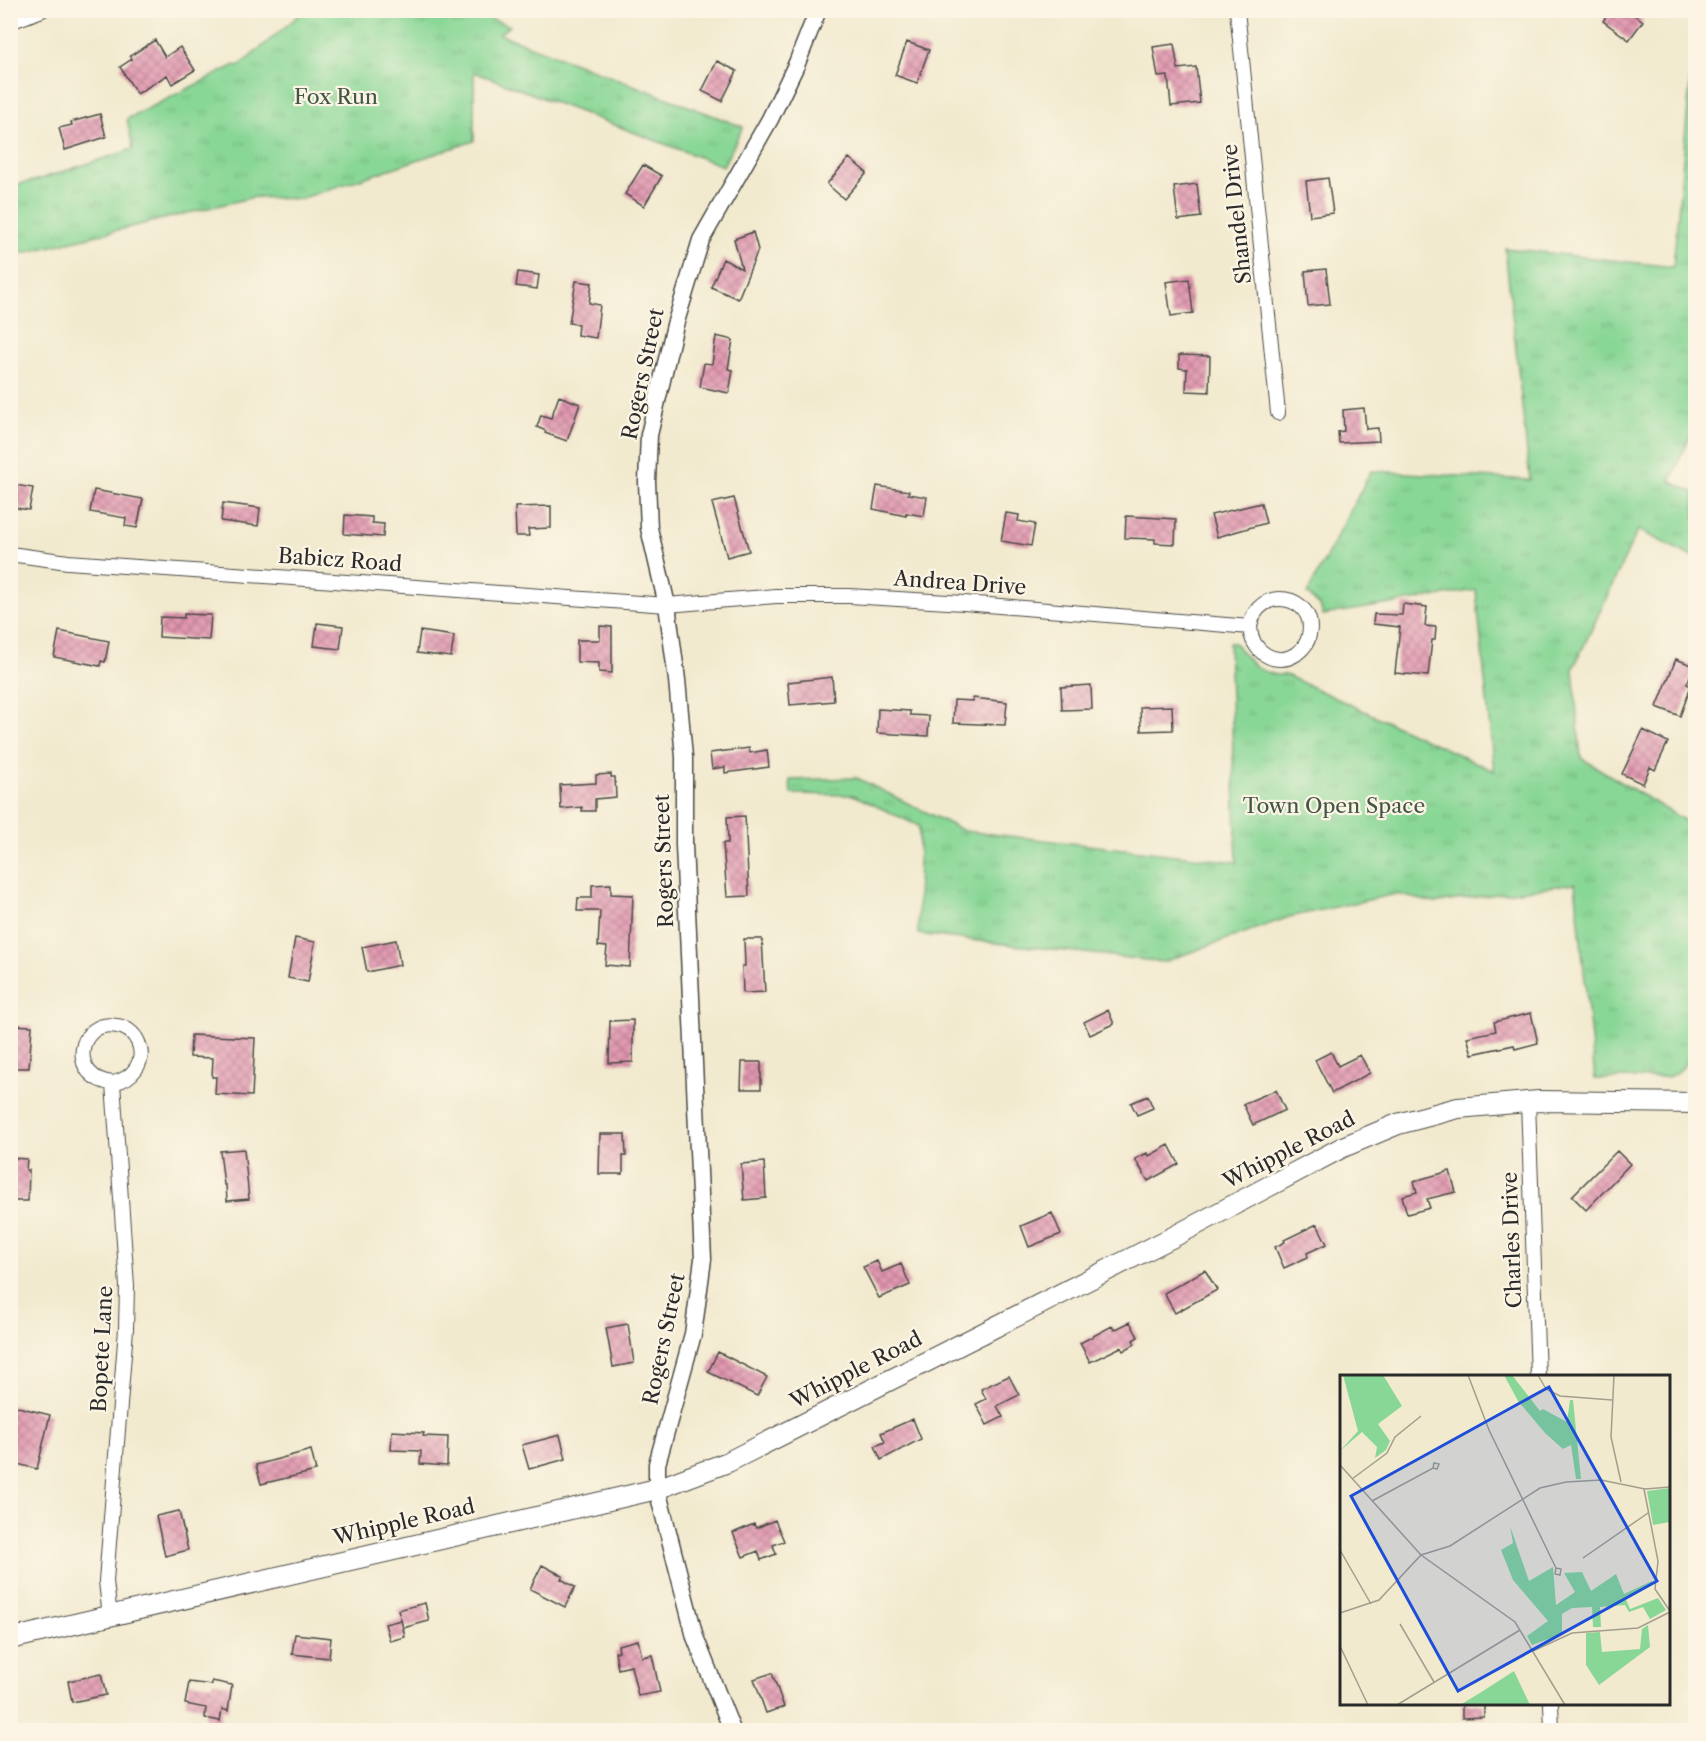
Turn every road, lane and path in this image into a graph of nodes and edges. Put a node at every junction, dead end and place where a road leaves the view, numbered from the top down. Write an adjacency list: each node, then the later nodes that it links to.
1 (42, 10): 4 (street)
2 (818, 10): 7 (street, Rogers Street)
3 (1237, 10): 5 (street, Shandel Drive)
4 (10, 22)
5 (1278, 413)
6 (10, 554): 7 (street, Babicz Road)
7 (667, 604): 8 (street, Andrea Drive); 13 (street, Rogers Street)
8 (1250, 627): 8 (street)
9 (113, 1083): 9 (street); 14 (street, Bopete Lane)
10 (1528, 1102): 11 (main road, Whipple Road); 12 (street, Charles Drive); 13 (main road, Whipple Road)
11 (1695, 1103)
12 (1538, 1375)
13 (657, 1489): 14 (main road, Whipple Road); 17 (street, Rogers Street)
14 (110, 1617): 15 (main road, Whipple Road)
15 (10, 1639)
16 (1551, 1705): 18 (street)
17 (732, 1731)
18 (1552, 1731)

